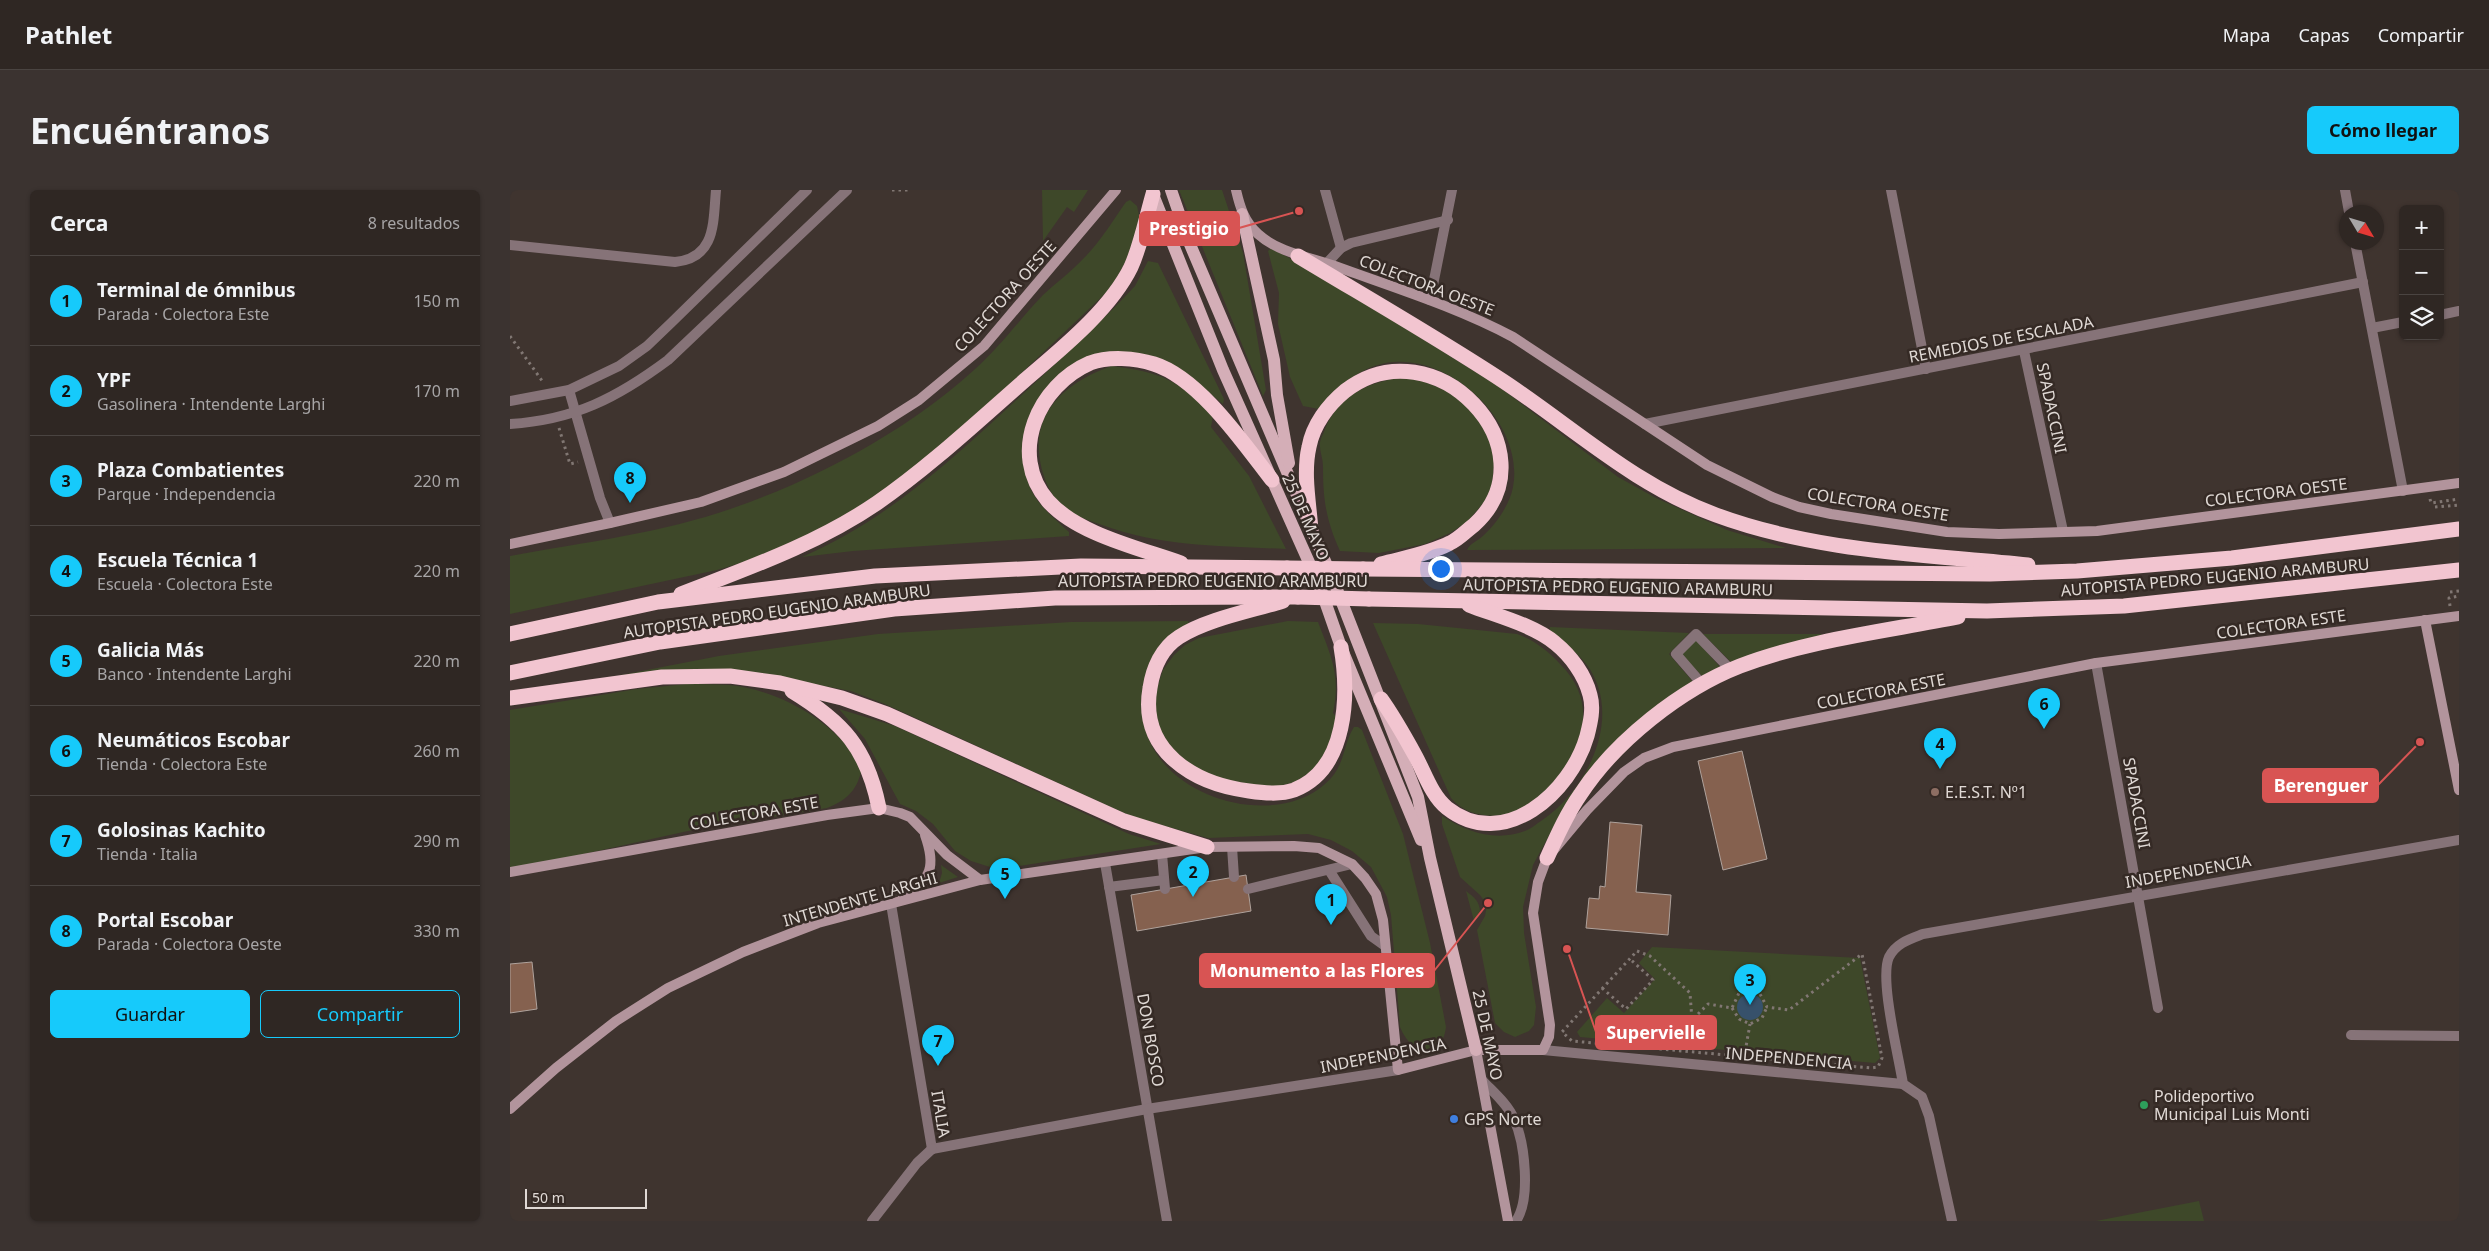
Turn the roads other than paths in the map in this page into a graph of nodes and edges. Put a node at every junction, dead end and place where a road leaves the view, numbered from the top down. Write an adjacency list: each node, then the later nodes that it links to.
1 (716, 190): 15 (street)
2 (807, 190): 28 (street)
3 (847, 190): 30 (street)
4 (1116, 190): 37 (street, COLECTORA OESTE)
5 (1171, 190): 35 (main road, 25 DE MAYO)
6 (1236, 190): 13 (street, COLECTORA OESTE)
7 (1325, 190): 16 (street)
8 (1452, 190): 14 (street)
9 (1890, 190): 27 (street)
10 (2345, 190): 12 (street)
11 (1152, 192): 33 (main road, 25 DE MAYO); 48 (highway)
12 (2348, 205)
13 (1242, 214): 18 (street, COLECTORA OESTE); 35 (main road)
14 (1448, 220): 16 (street); 21 (street)
15 (510, 245)
16 (1341, 248): 19 (street)
17 (2357, 250): 20 (street)
18 (1298, 256): 19 (street, COLECTORA OESTE); 44 (highway)
19 (1327, 263): 21 (street, COLECTORA OESTE)
20 (2363, 282): 25 (street); 26 (street, REMEDIOS DE ESCALADA)
21 (1430, 300): 32 (street, COLECTORA OESTE)
22 (2459, 311): 23 (street)
23 (2444, 314)
24 (2399, 323): 25 (street)
25 (2372, 328): 36 (street)
26 (2024, 350): 27 (street, REMEDIOS DE ESCALADA); 40 (street, SPADACCINI)
27 (1926, 369): 32 (street, REMEDIOS DE ESCALADA)
28 (569, 390): 29 (street); 30 (street)
29 (510, 401)
30 (578, 413): 31 (street); 37 (street)
31 (510, 424)
32 (1645, 424): 40 (street, COLECTORA OESTE)
33 (1272, 480): 42 (highway); 53 (main road, 25 DE MAYO)
34 (2459, 483): 36 (street, COLECTORA OESTE)
35 (1292, 485): 39 (main road, 25 DE MAYO)
36 (2402, 491): 40 (street, COLECTORA OESTE)
37 (610, 524): 41 (street, COLECTORA OESTE)
38 (2459, 529): 44 (highway, AUTOPISTA PEDRO EUGENIO ARAMBURU)
39 (1311, 530): 43 (highway); 60 (main road, 25 DE MAYO)
40 (2063, 531)
41 (510, 544)
42 (1191, 567): 43 (highway, AUTOPISTA PEDRO EUGENIO ARAMBURU, bridge); 48 (highway, AUTOPISTA PEDRO EUGENIO ARAMBURU)
43 (1363, 569): 44 (highway, AUTOPISTA PEDRO EUGENIO ARAMBURU)
44 (2077, 570)
45 (2459, 570): 49 (highway, AUTOPISTA PEDRO EUGENIO ARAMBURU)
46 (1298, 596): 47 (highway, AUTOPISTA PEDRO EUGENIO ARAMBURU, bridge); 53 (highway); 56 (highway, AUTOPISTA PEDRO EUGENIO ARAMBURU)
47 (1458, 600): 49 (highway, AUTOPISTA PEDRO EUGENIO ARAMBURU); 60 (highway)
48 (658, 602): 52 (highway)
49 (1987, 611): 55 (highway)
50 (2459, 616): 51 (street, COLECTORA ESTE)
51 (2425, 620): 54 (street, COLECTORA ESTE); 61 (street)
52 (510, 634)
53 (1341, 647): 68 (main road, 25 DE MAYO)
54 (2096, 664): 69 (street, COLECTORA ESTE); 78 (street, SPADACCINI)
55 (1731, 670): 58 (highway); 58 (street)
56 (510, 673)
57 (780, 683): 59 (highway); 62 (highway); 65 (highway)
58 (1702, 684): 69 (highway)
59 (510, 698)
60 (1381, 698): 68 (main road, 25 DE MAYO)
61 (2459, 790)
62 (879, 808): 63 (street, COLECTORA ESTE); 73 (street, COLECTORA ESTE)
63 (924, 832): 75 (street, COLECTORA ESTE); 79 (street)
64 (2459, 840): 78 (street, INDEPENDENCIA)
65 (1207, 847): 66 (street); 67 (street, INTENDENTE LARGHI)
66 (1232, 847): 71 (street); 74 (street)
67 (1162, 854): 70 (street, INTENDENTE LARGHI); 76 (street)
68 (1430, 858): 84 (main road, 25 DE MAYO)
69 (1547, 858): 85 (street, COLECTORA ESTE)
70 (1105, 863): 75 (street, INTENDENTE LARGHI); 76 (street, DON BOSCO)
71 (1352, 864): 72 (street); 80 (street)
72 (1329, 870): 77 (street); 80 (street)
73 (510, 872)
74 (1234, 877)
75 (980, 880): 79 (street, INTENDENTE LARGHI)
76 (1109, 887): 90 (street, DON BOSCO)
77 (1248, 889)
78 (2139, 894): 81 (street, SPADACCINI); 88 (street, INDEPENDENCIA)
79 (891, 904): 89 (street, INTENDENTE LARGHI); 91 (street, ITALIA)
80 (1386, 946): 86 (street)
81 (2158, 1008)
82 (2351, 1035): 83 (street)
83 (2459, 1036)
84 (1476, 1050): 85 (street, INDEPENDENCIA); 86 (street, INDEPENDENCIA); 87 (street, 25 DE MAYO)
85 (1543, 1050): 88 (street, INDEPENDENCIA)
86 (1398, 1070): 90 (street, INDEPENDENCIA)
87 (1482, 1080): 94 (street, 25 DE MAYO); 95 (street)
88 (1903, 1084): 96 (street)
89 (510, 1109)
90 (1147, 1109): 91 (street, INDEPENDENCIA); 93 (street, DON BOSCO)
91 (932, 1149): 92 (street, ITALIA)
92 (872, 1221)
93 (1167, 1221)
94 (1508, 1221)
95 (1516, 1221)
96 (1952, 1221)

